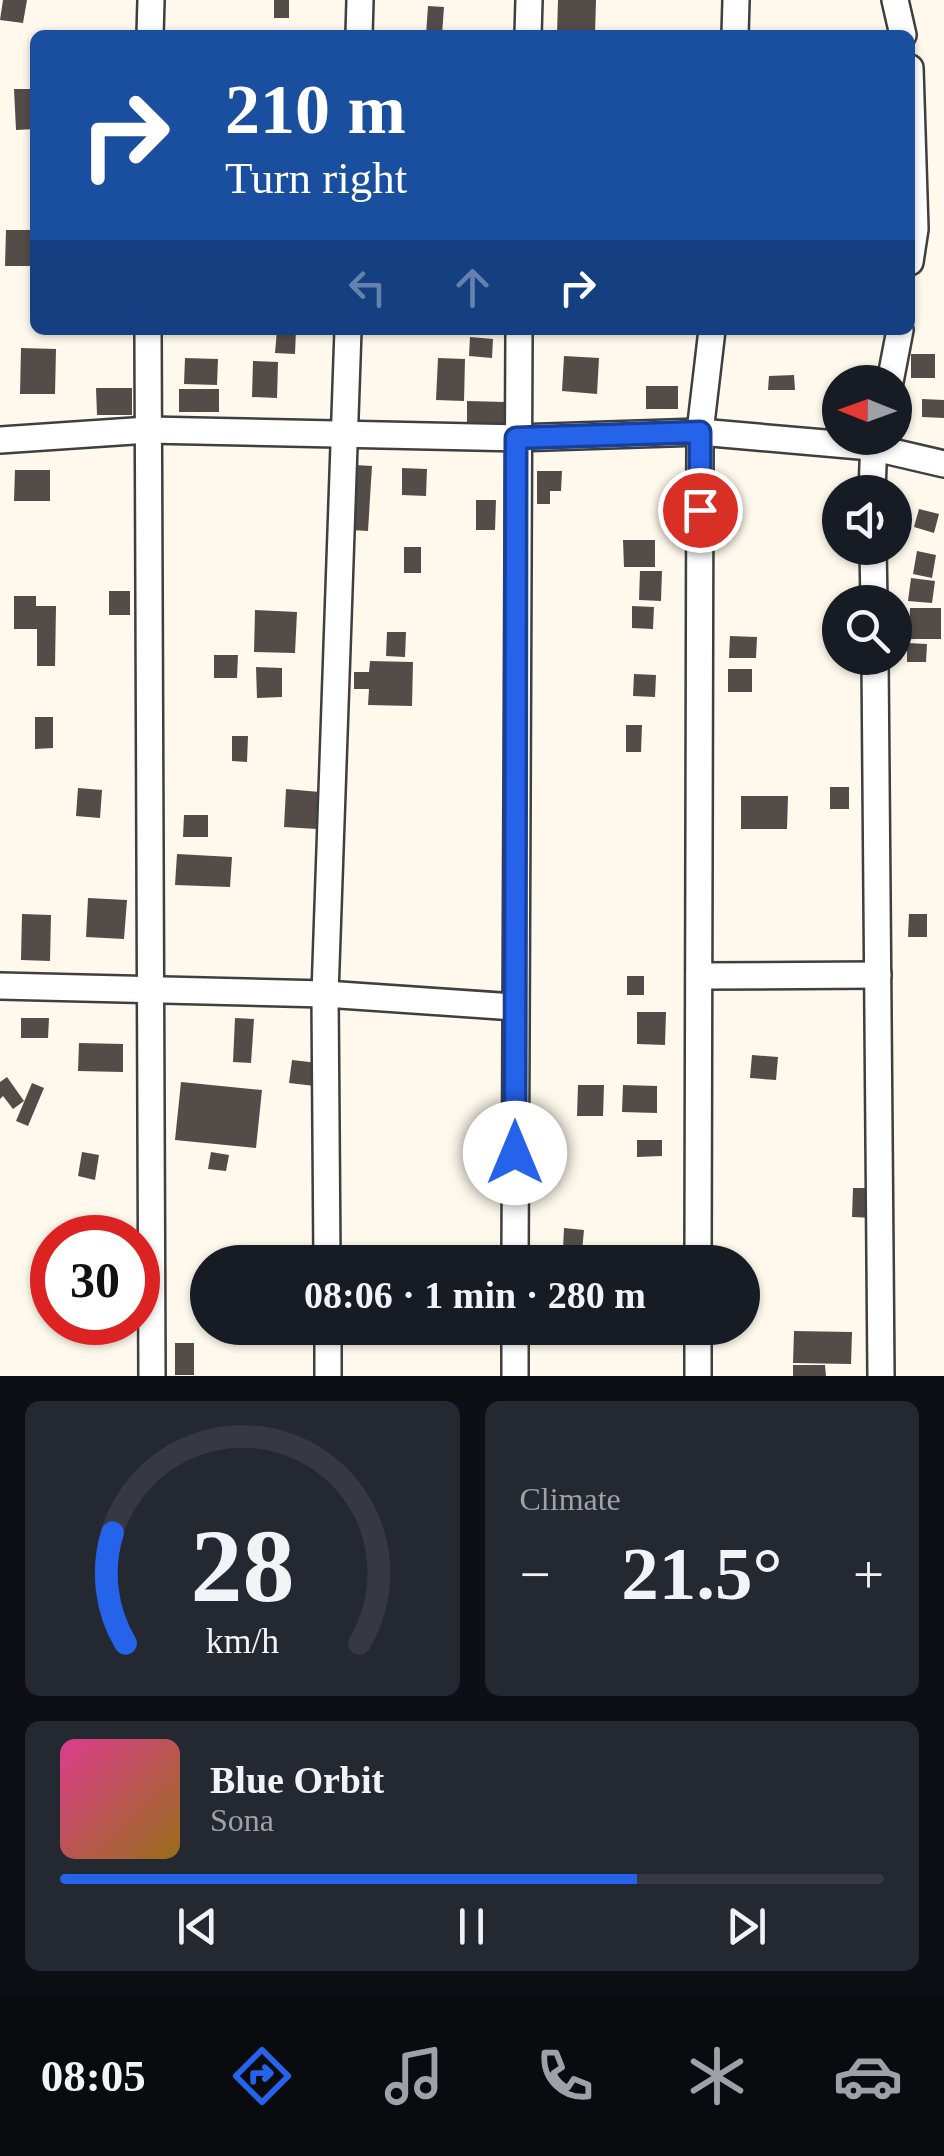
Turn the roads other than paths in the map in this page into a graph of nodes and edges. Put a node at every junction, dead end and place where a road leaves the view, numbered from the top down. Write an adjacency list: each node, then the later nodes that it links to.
1 (151, 0): 6 (street)
2 (360, 0): 7 (street)
3 (530, 0): 8 (street)
4 (736, 0): 9 (street)
5 (895, 0): 10 (street)
6 (150, 30)
7 (359, 30)
8 (528, 30)
9 (735, 30)
10 (902, 30)
11 (148, 335): 17 (street)
12 (348, 335): 19 (street)
13 (519, 335): 20 (street)
14 (711, 335): 18 (street)
15 (899, 335): 16 (street)
16 (893, 365)
17 (148, 430): 19 (street); 22 (street); 29 (street)
18 (700, 432): 20 (street); 21 (street); 27 (street)
19 (344, 433): 20 (street); 30 (street)
20 (516, 438): 31 (street)
21 (822, 439)
22 (0, 440)
23 (912, 454): 24 (street)
24 (944, 464)
25 (875, 675): 26 (street)
26 (878, 975): 27 (street); 42 (street)
27 (699, 976): 34 (street)
28 (0, 986): 29 (street)
29 (150, 990): 30 (street); 38 (street)
30 (324, 994): 31 (street); 32 (street)
31 (515, 1008): 33 (street)
32 (327, 1245)
33 (515, 1245)
34 (698, 1245)
35 (328, 1345): 39 (street)
36 (515, 1345): 40 (street)
37 (698, 1345): 41 (street)
38 (152, 1376)
39 (328, 1376)
40 (515, 1376)
41 (698, 1376)
42 (881, 1376)

